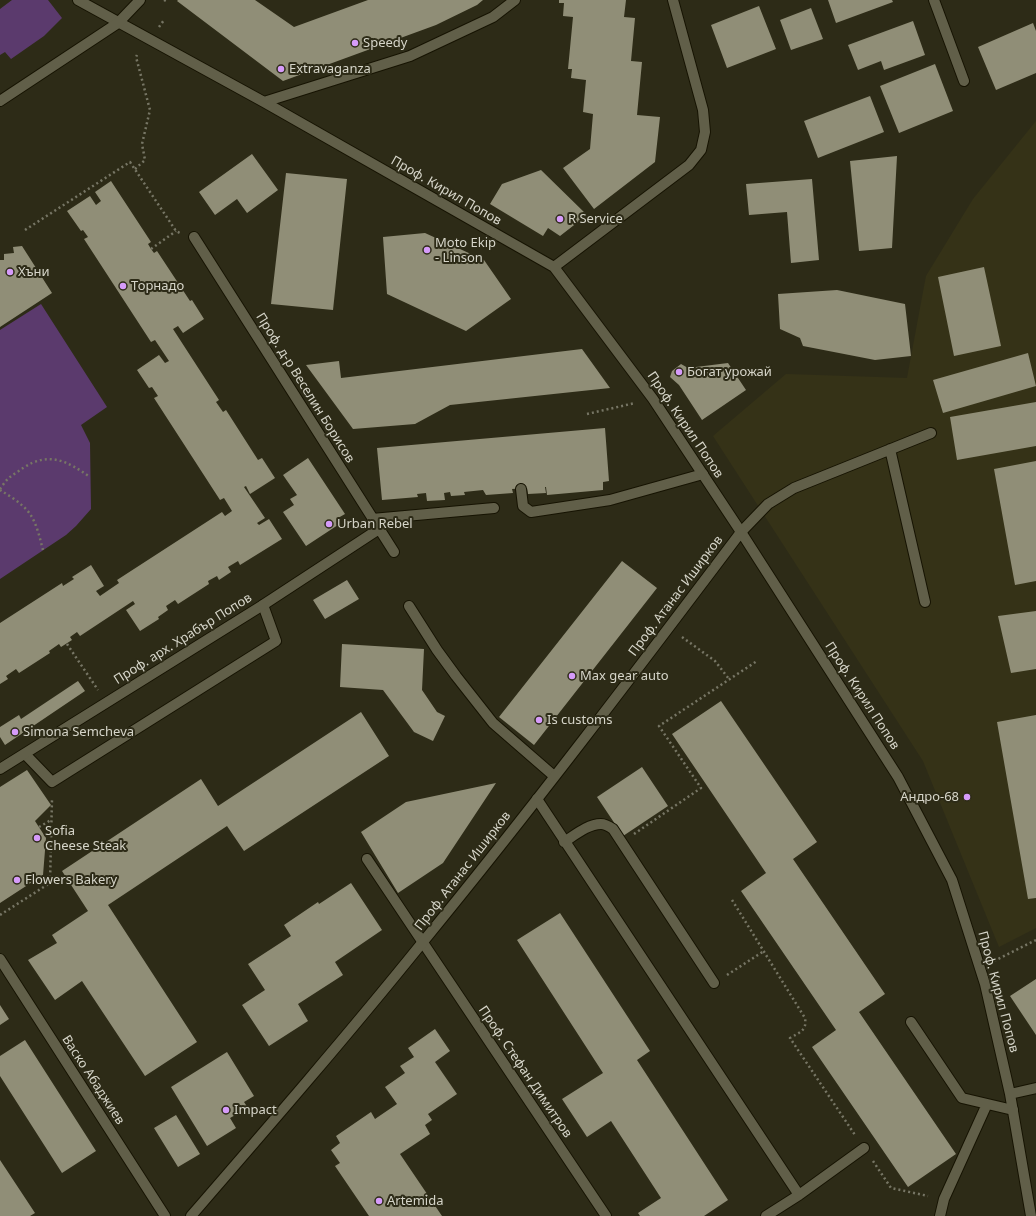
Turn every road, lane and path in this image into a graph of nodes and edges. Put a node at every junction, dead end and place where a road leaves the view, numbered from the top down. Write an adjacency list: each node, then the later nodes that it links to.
1 (78, 0): 7 (street, Проф. Кирил Попов)
2 (140, 0): 7 (street)
3 (515, 0): 12 (street)
4 (673, 0): 19 (street)
5 (934, 0): 10 (street)
6 (164, 20): 8 (path)
7 (118, 23): 11 (street); 12 (street, Проф. Кирил Попов)
8 (159, 27)
9 (137, 55): 13 (path)
10 (964, 81)
11 (0, 101)
12 (264, 102): 19 (street, Проф. Кирил Попов)
13 (134, 169): 14 (path); 15 (path)
14 (168, 220)
15 (25, 230)
16 (176, 231): 18 (path)
17 (194, 237): 29 (street, Проф. д-р Веселин Борисов)
18 (151, 249)
19 (554, 267): 20 (street, Проф. Кирил Попов)
20 (653, 399): 21 (path); 24 (street, Проф. Кирил Попов)
21 (587, 414)
22 (931, 433): 23 (street, Проф. Атанас Иширков)
23 (890, 449): 31 (street, Проф. Атанас Иширков); 34 (street)
24 (703, 474): 26 (street); 31 (street, Проф. Кирил Попов)
25 (90, 477): 27 (path)
26 (521, 488)
27 (0, 490): 32 (path)
28 (494, 508): 29 (street)
29 (372, 519): 30 (street, Проф. д-р Веселин Борисов)
30 (379, 529): 33 (street, Проф. д-р Веселин Борисов); 35 (street, Проф. арх. Храбър Попов)
31 (741, 532): 37 (street, Проф. Атанас Иширков); 58 (street, Проф. Кирил Попов)
32 (43, 550)
33 (394, 552)
34 (925, 602)
35 (263, 605): 41 (street, Проф. арх. Храбър Попов); 45 (street)
36 (409, 606): 44 (street)
37 (668, 628): 40 (path); 44 (street, Проф. Атанас Иширков)
38 (67, 644): 41 (path)
39 (757, 661): 40 (path)
40 (729, 679): 50 (path)
41 (106, 703): 42 (street, Проф. арх. Храбър Попов)
42 (25, 754): 43 (street, Проф. арх. Храбър Попов); 45 (street)
43 (0, 769)
44 (554, 776): 46 (street, Проф. Атанас Иширков)
45 (52, 782): 47 (path)
46 (536, 799): 49 (street); 55 (street, Проф. Атанас Иширков)
47 (51, 820): 48 (path); 53 (path)
48 (39, 828)
49 (564, 842): 50 (street); 66 (street)
50 (622, 842): 59 (street)
51 (367, 859): 55 (street, Проф. Стефан Димитров)
52 (732, 900): 56 (path)
53 (0, 914)
54 (1036, 940): 58 (path)
55 (423, 943): 69 (street, Проф. Атанас Иширков); 70 (street, Проф. Стефан Димитров)
56 (764, 951): 59 (path); 65 (path)
57 (0, 959): 68 (street, Васко Абаджиев)
58 (980, 968): 62 (street, Проф. Кирил Попов)
59 (714, 983)
60 (911, 1022): 63 (street)
61 (1036, 1088): 62 (street)
62 (1010, 1094): 64 (street, Проф. Кирил Попов)
63 (987, 1104): 64 (street); 67 (street)
64 (1013, 1110): 73 (street, Проф. Кирил Попов)
65 (864, 1148): 66 (street); 67 (path)
66 (798, 1195): 71 (street)
67 (944, 1199): 72 (street)
68 (165, 1216)
69 (191, 1216)
70 (606, 1216)
71 (766, 1216)
72 (940, 1216)
73 (1031, 1216)

